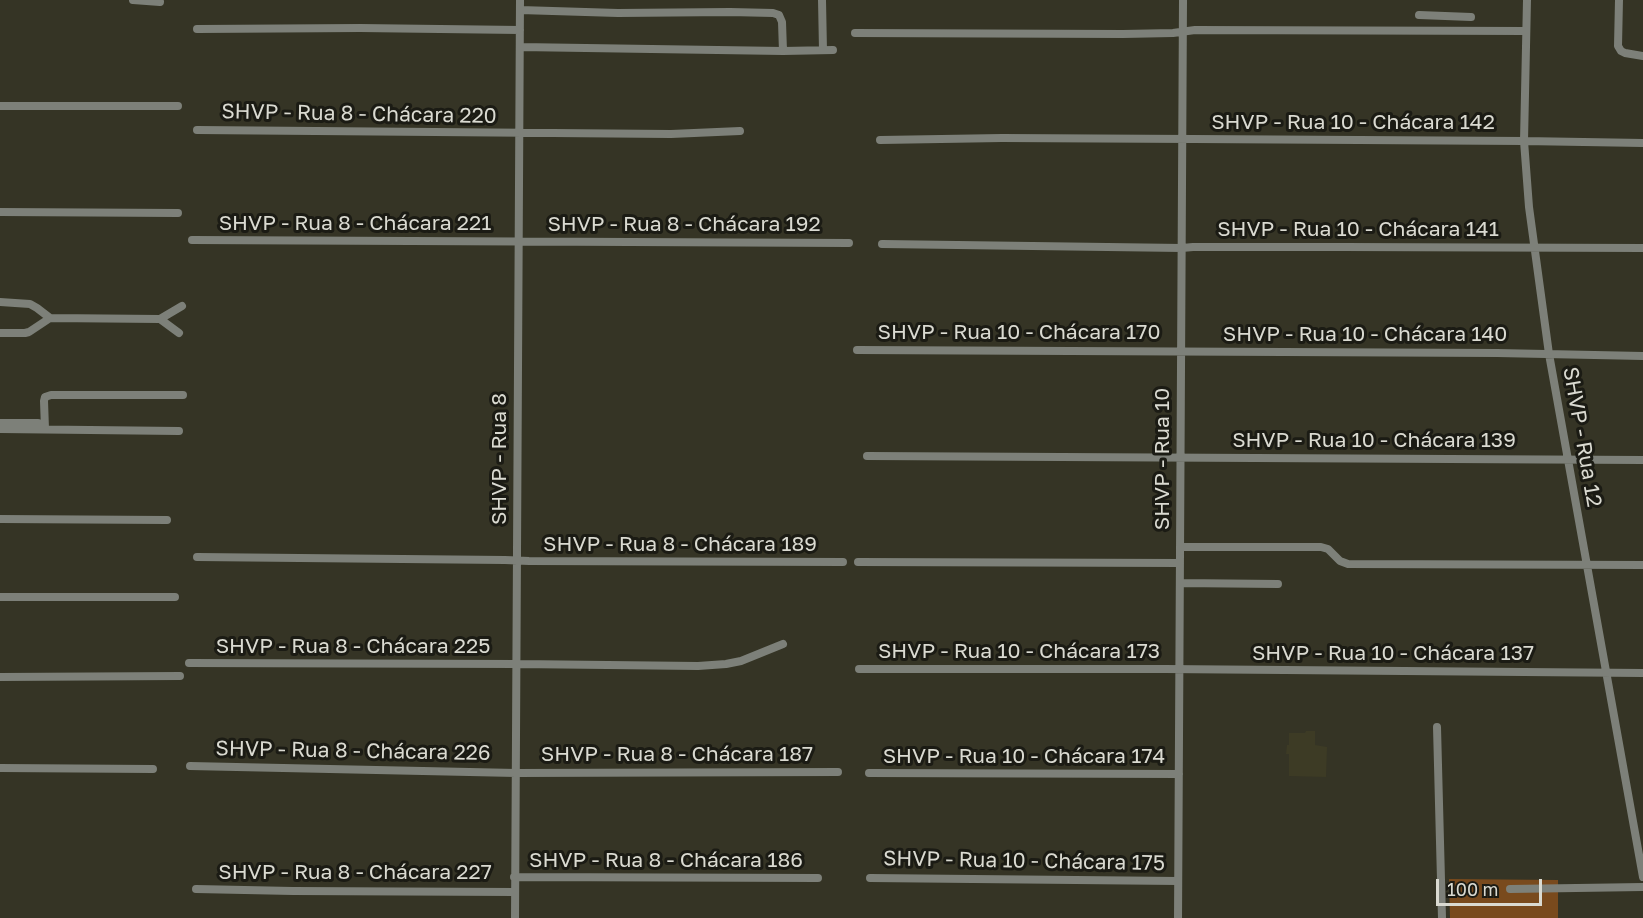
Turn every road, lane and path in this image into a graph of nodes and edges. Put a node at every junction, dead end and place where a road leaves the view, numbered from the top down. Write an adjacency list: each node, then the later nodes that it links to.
1 (133, 0): 7 (street)
2 (520, 0): 8 (street, SHVP - Rua 8)
3 (822, 0): 19 (street)
4 (1182, 0): 16 (street, SHVP - Rua 10)
5 (1527, 0): 15 (street, SHVP - Rua 12)
6 (1619, 0): 22 (street)
7 (160, 2)
8 (520, 10): 13 (street, SHVP - Rua 8); 21 (street)
9 (1419, 15): 10 (street)
10 (1429, 15): 11 (street); 14 (street)
11 (1471, 17)
12 (197, 29): 13 (street)
13 (520, 30): 18 (street, SHVP - Rua 8)
14 (1427, 31): 15 (street); 16 (street)
15 (1526, 31): 30 (street, SHVP - Rua 12)
16 (1182, 32): 17 (street); 28 (street, SHVP - Rua 10)
17 (855, 33)
18 (520, 47): 21 (street); 27 (street, SHVP - Rua 8)
19 (823, 50): 20 (street); 21 (street)
20 (833, 50)
21 (783, 51)
22 (1643, 56)
23 (0, 106): 24 (street)
24 (178, 106)
25 (197, 130): 27 (street, SHVP - Rua 8 - Chácara 220)
26 (740, 130): 27 (street, SHVP - Rua 8 - Chácara 220)
27 (520, 133): 35 (street, SHVP - Rua 8)
28 (1183, 139): 29 (street, SHVP - Rua 10 - Chácara 142); 30 (street, SHVP - Rua 10 - Chácara 142); 39 (street, SHVP - Rua 10)
29 (880, 140)
30 (1524, 141): 31 (street, SHVP - Rua 10 - Chácara 142); 38 (street, SHVP - Rua 12)
31 (1643, 143)
32 (0, 212): 33 (street)
33 (178, 213)
34 (192, 240): 35 (street, SHVP - Rua 8 - Chácara 221)
35 (519, 242): 36 (street, SHVP - Rua 8 - Chácara 192); 64 (street, SHVP - Rua 8)
36 (849, 243)
37 (882, 244): 39 (street, SHVP - Rua 10 - Chácara 141)
38 (1535, 247): 39 (street, SHVP - Rua 10 - Chácara 141); 40 (street, SHVP - Rua 10 - Chácara 141); 49 (street, SHVP - Rua 12)
39 (1182, 248): 48 (street, SHVP - Rua 10)
40 (1643, 248)
41 (0, 302): 43 (street)
42 (182, 306): 44 (street)
43 (50, 318): 44 (street); 45 (street)
44 (160, 319): 46 (street)
45 (0, 333)
46 (179, 333)
47 (857, 350): 48 (street, SHVP - Rua 10 - Chácara 170)
48 (1181, 351): 49 (street, SHVP - Rua 10 - Chácara 140); 57 (street, SHVP - Rua 10)
49 (1549, 354): 50 (street, SHVP - Rua 10 - Chácara 140); 58 (street, SHVP - Rua 12)
50 (1643, 356)
51 (183, 395): 53 (street)
52 (0, 423): 53 (street)
53 (41, 426): 54 (street); 55 (street)
54 (0, 429)
55 (179, 431)
56 (867, 456): 57 (street, SHVP - Rua 10 - Chácara 139)
57 (1180, 458): 58 (street, SHVP - Rua 10 - Chácara 139); 62 (street, SHVP - Rua 10)
58 (1568, 459): 59 (street, SHVP - Rua 10 - Chácara 139); 68 (street, SHVP - Rua 12)
59 (1643, 460)
60 (0, 519): 61 (street)
61 (167, 520)
62 (1180, 547): 67 (street, SHVP - Rua 10); 68 (street)
63 (196, 557): 64 (street, SHVP - Rua 8 - Chácara 189)
64 (517, 560): 65 (street, SHVP - Rua 8 - Chácara 189); 76 (street, SHVP - Rua 8)
65 (843, 562)
66 (858, 562): 67 (street)
67 (1180, 563): 70 (street, SHVP - Rua 10)
68 (1586, 564): 69 (street); 79 (street, SHVP - Rua 12)
69 (1643, 566)
70 (1180, 583): 71 (street); 78 (street, SHVP - Rua 10)
71 (1278, 584)
72 (0, 597): 73 (street)
73 (176, 597)
74 (783, 644): 76 (street, SHVP - Rua 8 - Chácara 225)
75 (189, 663): 76 (street, SHVP - Rua 8 - Chácara 225)
76 (517, 664): 88 (street, SHVP - Rua 8)
77 (859, 669): 78 (street, SHVP - Rua 10 - Chácara 173)
78 (1179, 669): 79 (street, SHVP - Rua 10 - Chácara 137); 90 (street, SHVP - Rua 10)
79 (1607, 673): 80 (street, SHVP - Rua 10 - Chácara 137); 92 (street, SHVP - Rua 12)
80 (1643, 673)
81 (180, 676): 82 (street)
82 (0, 677)
83 (1437, 727): 102 (street)
84 (190, 766): 88 (street, SHVP - Rua 8 - Chácara 226)
85 (0, 768): 86 (street)
86 (153, 769)
87 (838, 772): 88 (street, SHVP - Rua 8 - Chácara 187)
88 (516, 773): 91 (street, SHVP - Rua 8)
89 (869, 773): 90 (street, SHVP - Rua 10 - Chácara 174)
90 (1179, 774): 95 (street, SHVP - Rua 10)
91 (514, 877): 93 (street, SHVP - Rua 8 - Chácara 186); 99 (street, SHVP - Rua 8)
92 (1643, 877)
93 (818, 878)
94 (870, 878): 95 (street, SHVP - Rua 10 - Chácara 175)
95 (1178, 881): 101 (street, SHVP - Rua 10)
96 (1643, 887): 98 (street)
97 (196, 888): 99 (street, SHVP - Rua 8 - Chácara 227)
98 (1510, 888)
99 (514, 892): 100 (street, SHVP - Rua 8)
100 (515, 918)
101 (1178, 918)
102 (1442, 918)

